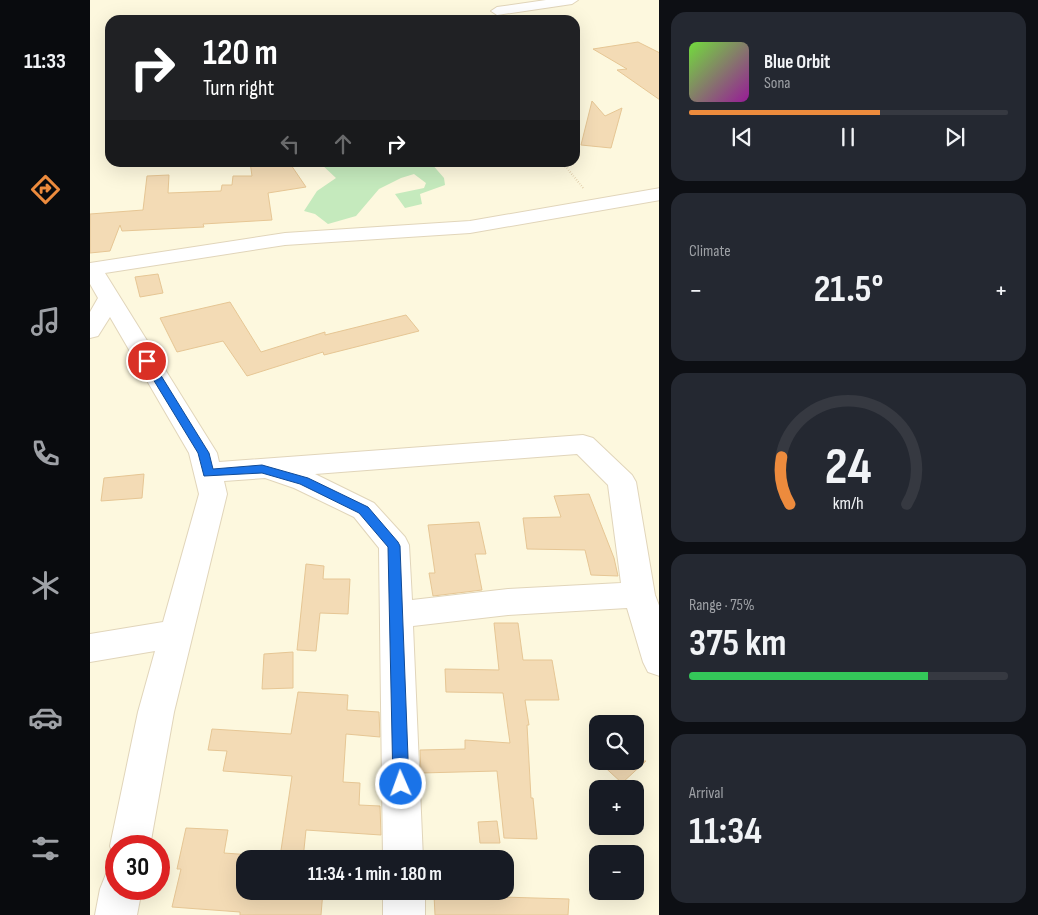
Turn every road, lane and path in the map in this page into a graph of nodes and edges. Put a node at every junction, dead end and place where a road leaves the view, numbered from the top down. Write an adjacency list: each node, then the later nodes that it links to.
1 (572, 0): 2 (street)
2 (497, 11)
3 (566, 167): 5 (path)
4 (659, 194): 5 (street)
5 (598, 205): 6 (street)
6 (91, 269): 7 (street)
7 (109, 299): 8 (street); 10 (street)
8 (90, 331)
9 (262, 469): 10 (street); 11 (street); 12 (street)
10 (208, 473): 13 (street)
11 (639, 595): 12 (street); 15 (street)
12 (396, 616): 17 (street)
13 (177, 633): 14 (street); 16 (street)
14 (90, 648)
15 (659, 662)
16 (132, 835)
17 (403, 850)
18 (119, 900): 20 (street)
19 (404, 900): 21 (street)
20 (116, 915)
21 (404, 915)

